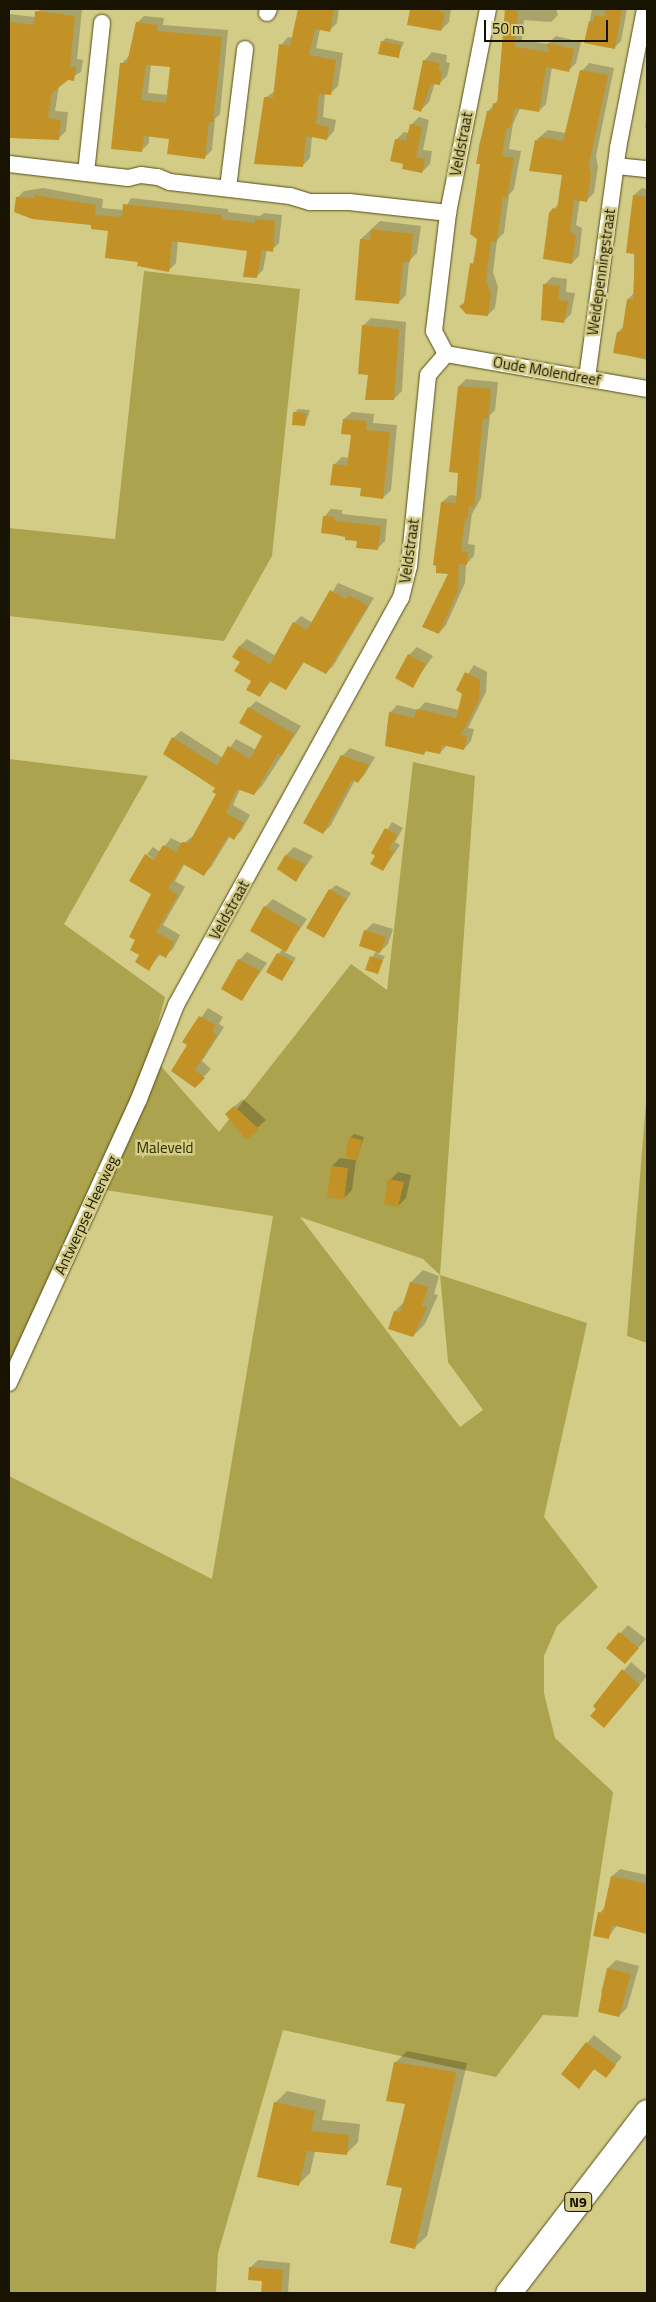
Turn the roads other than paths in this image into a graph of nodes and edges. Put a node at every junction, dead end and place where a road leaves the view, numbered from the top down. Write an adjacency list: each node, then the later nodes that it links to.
1 (488, 9): 10 (street, Veldstraat)
2 (645, 9): 6 (street, Weidepenningstraat)
3 (102, 23): 8 (street)
4 (245, 49): 9 (street)
5 (9, 164): 8 (street)
6 (616, 166): 7 (street); 12 (street, Weidepenningstraat)
7 (647, 169)
8 (86, 173): 9 (street)
9 (228, 188): 10 (street)
10 (448, 213): 11 (street, Veldstraat)
11 (446, 354): 12 (street, Oude Molendreef); 14 (street, Veldstraat)
12 (586, 378): 13 (street, Oude Molendreef)
13 (647, 389)
14 (160, 1046): 15 (street, Antwerpse Heerweg)
15 (9, 1383)
16 (647, 2112): 17 (main road, N9)
17 (508, 2293)

